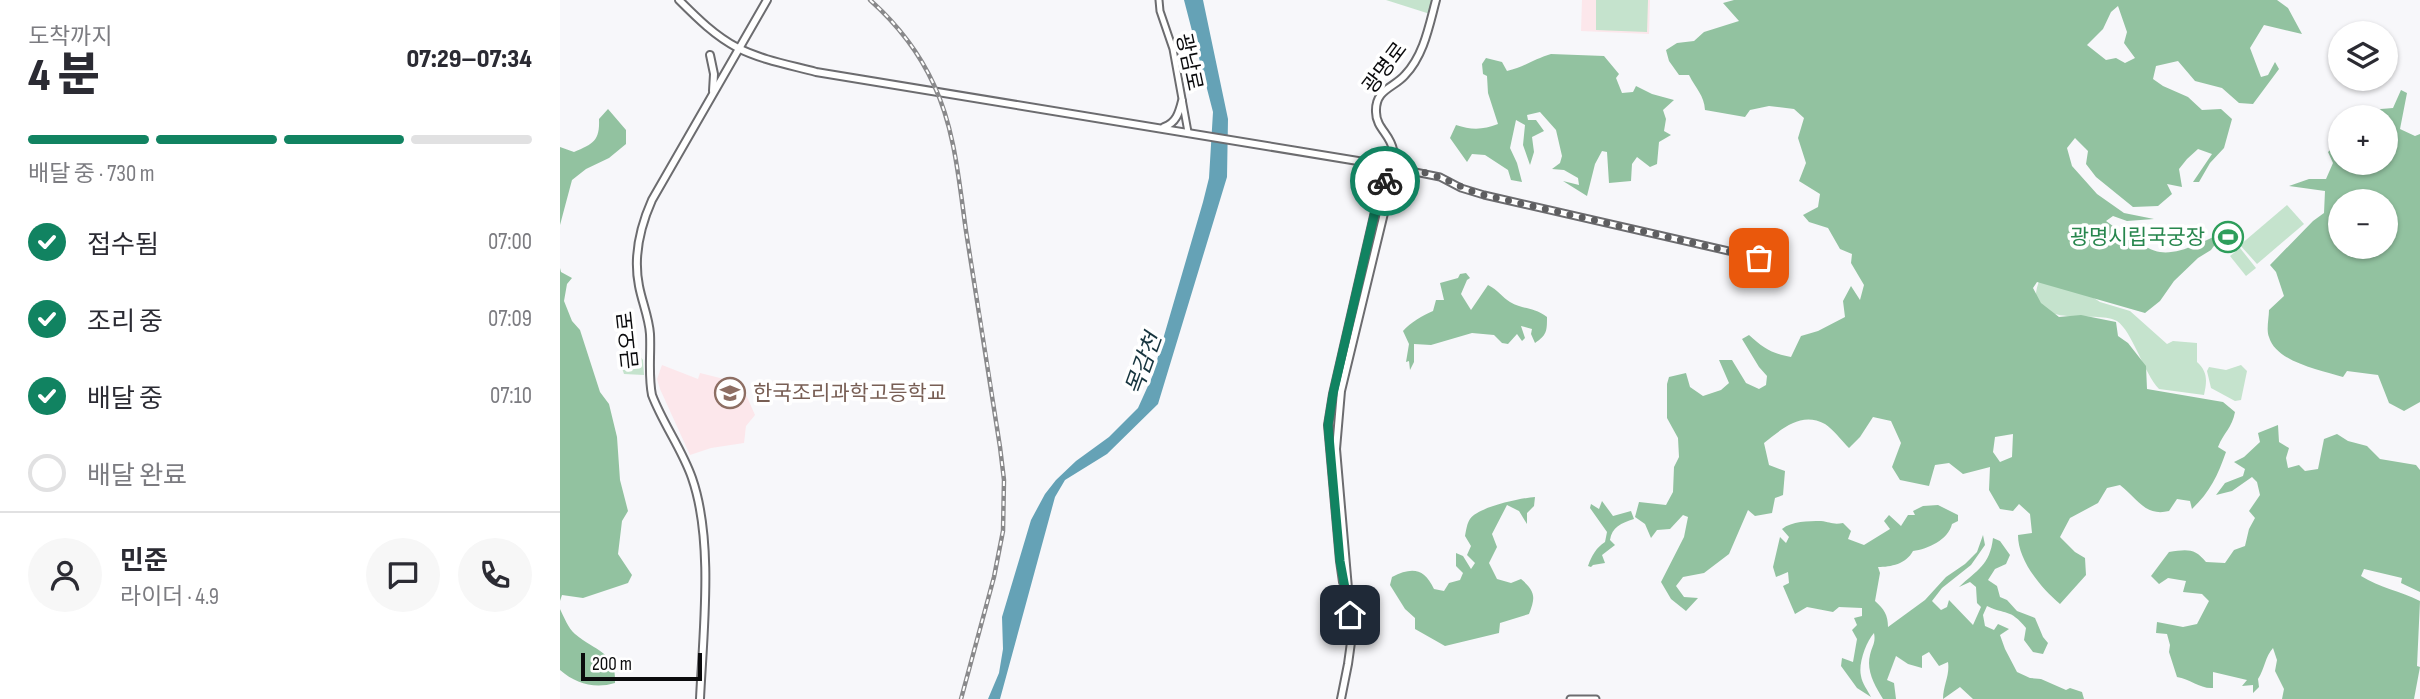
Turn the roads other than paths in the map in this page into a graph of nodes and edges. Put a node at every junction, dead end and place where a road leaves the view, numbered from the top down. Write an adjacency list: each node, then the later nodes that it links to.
1 (679, 0): 5 (main road)
2 (767, 0): 5 (main road, 금오로)
3 (1159, 0): 8 (street, 광남로)
4 (1436, 0): 11 (main road, 광명로)
5 (738, 48): 7 (main road, 금오로); 9 (main road)
6 (710, 55): 7 (main road)
7 (713, 92): 16 (main road, 금오로)
8 (1182, 101): 9 (main road); 10 (street, 광남로)
9 (1159, 128): 10 (main road)
10 (1188, 132): 12 (main road)
11 (1393, 150): 12 (main road); 13 (main road)
12 (1361, 162): 13 (main road); 14 (main road)
13 (1390, 167): 14 (main road); 15 (street)
14 (1382, 194): 17 (main road)
15 (1759, 258)
16 (700, 699)
17 (1341, 699)
18 (1570, 699): 19 (street)
19 (1595, 699)

